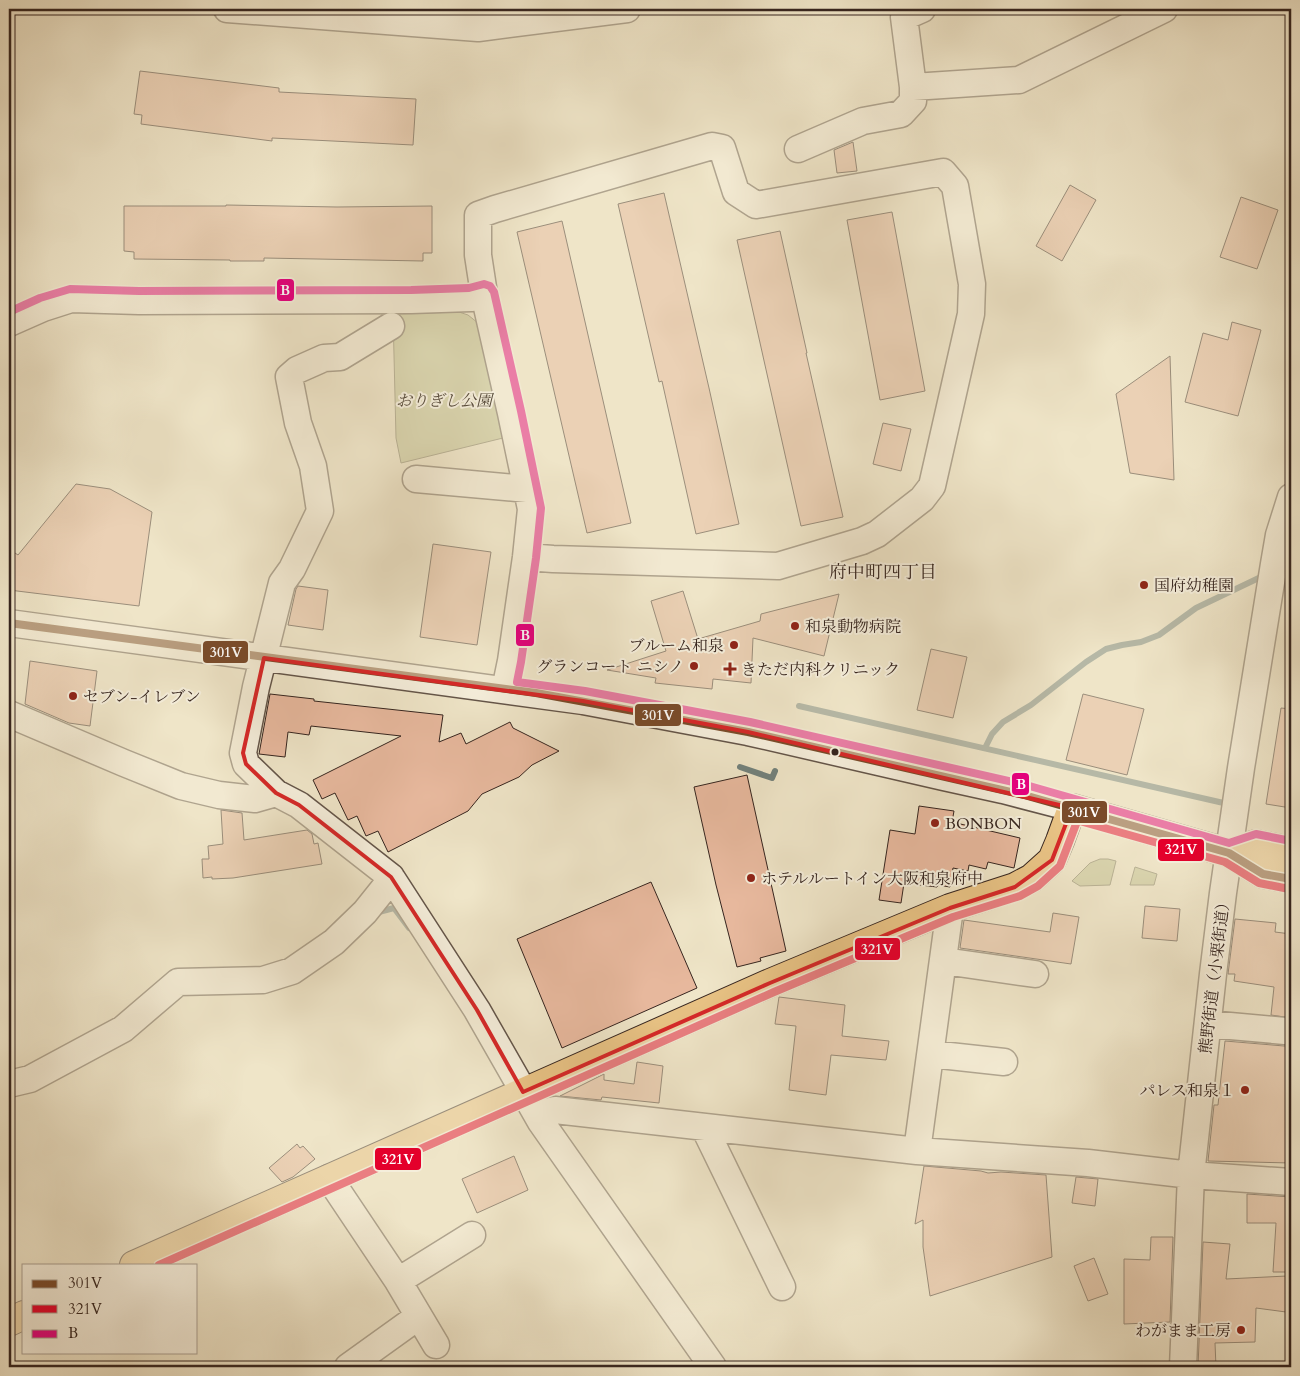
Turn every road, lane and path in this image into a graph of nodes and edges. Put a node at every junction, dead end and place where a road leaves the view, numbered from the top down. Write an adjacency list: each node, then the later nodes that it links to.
1 (227, 9): 2 (street)
2 (627, 9)
3 (922, 9): 5 (street)
4 (1148, 12): 5 (street)
5 (913, 87): 6 (street)
6 (812, 149)
7 (484, 294): 8 (street); 11 (street); 13 (street)
8 (9, 323)
9 (391, 326): 15 (street)
10 (416, 479): 11 (street)
11 (527, 490): 13 (street)
12 (1291, 497): 21 (street, 熊野街道（小栗街道）)
13 (526, 557): 16 (street)
14 (9, 624): 15 (street)
15 (264, 658): 16 (street); 18 (street)
16 (505, 690): 19 (street)
17 (9, 714): 18 (street)
18 (276, 793): 22 (street)
19 (1072, 808): 21 (highway); 24 (highway)
20 (1291, 850): 21 (highway)
21 (1229, 853): 23 (highway); 27 (street, 熊野街道（小栗街道）)
22 (391, 877): 31 (street); 32 (street)
23 (1291, 879)
24 (950, 908): 25 (street); 32 (highway)
25 (944, 961): 26 (street); 29 (street)
26 (1035, 974)
27 (1208, 1024): 28 (street); 35 (street, 熊野街道（小栗街道）)
28 (1285, 1031)
29 (931, 1054): 30 (street); 34 (street)
30 (1004, 1062)
31 (9, 1084)
32 (530, 1103): 33 (street); 36 (highway); 47 (street)
33 (704, 1127): 34 (street); 41 (street)
34 (917, 1151): 35 (street)
35 (1191, 1175): 37 (street); 48 (street, 熊野街道（小栗街道）)
36 (329, 1178): 39 (highway); 40 (street)
37 (1291, 1182)
38 (472, 1235): 40 (street)
39 (136, 1264)
40 (398, 1281): 43 (street)
41 (782, 1287)
42 (22, 1316): 44 (highway)
43 (419, 1316): 45 (street); 46 (street)
44 (9, 1322)
45 (436, 1345)
46 (348, 1367)
47 (713, 1367)
48 (1183, 1367)

